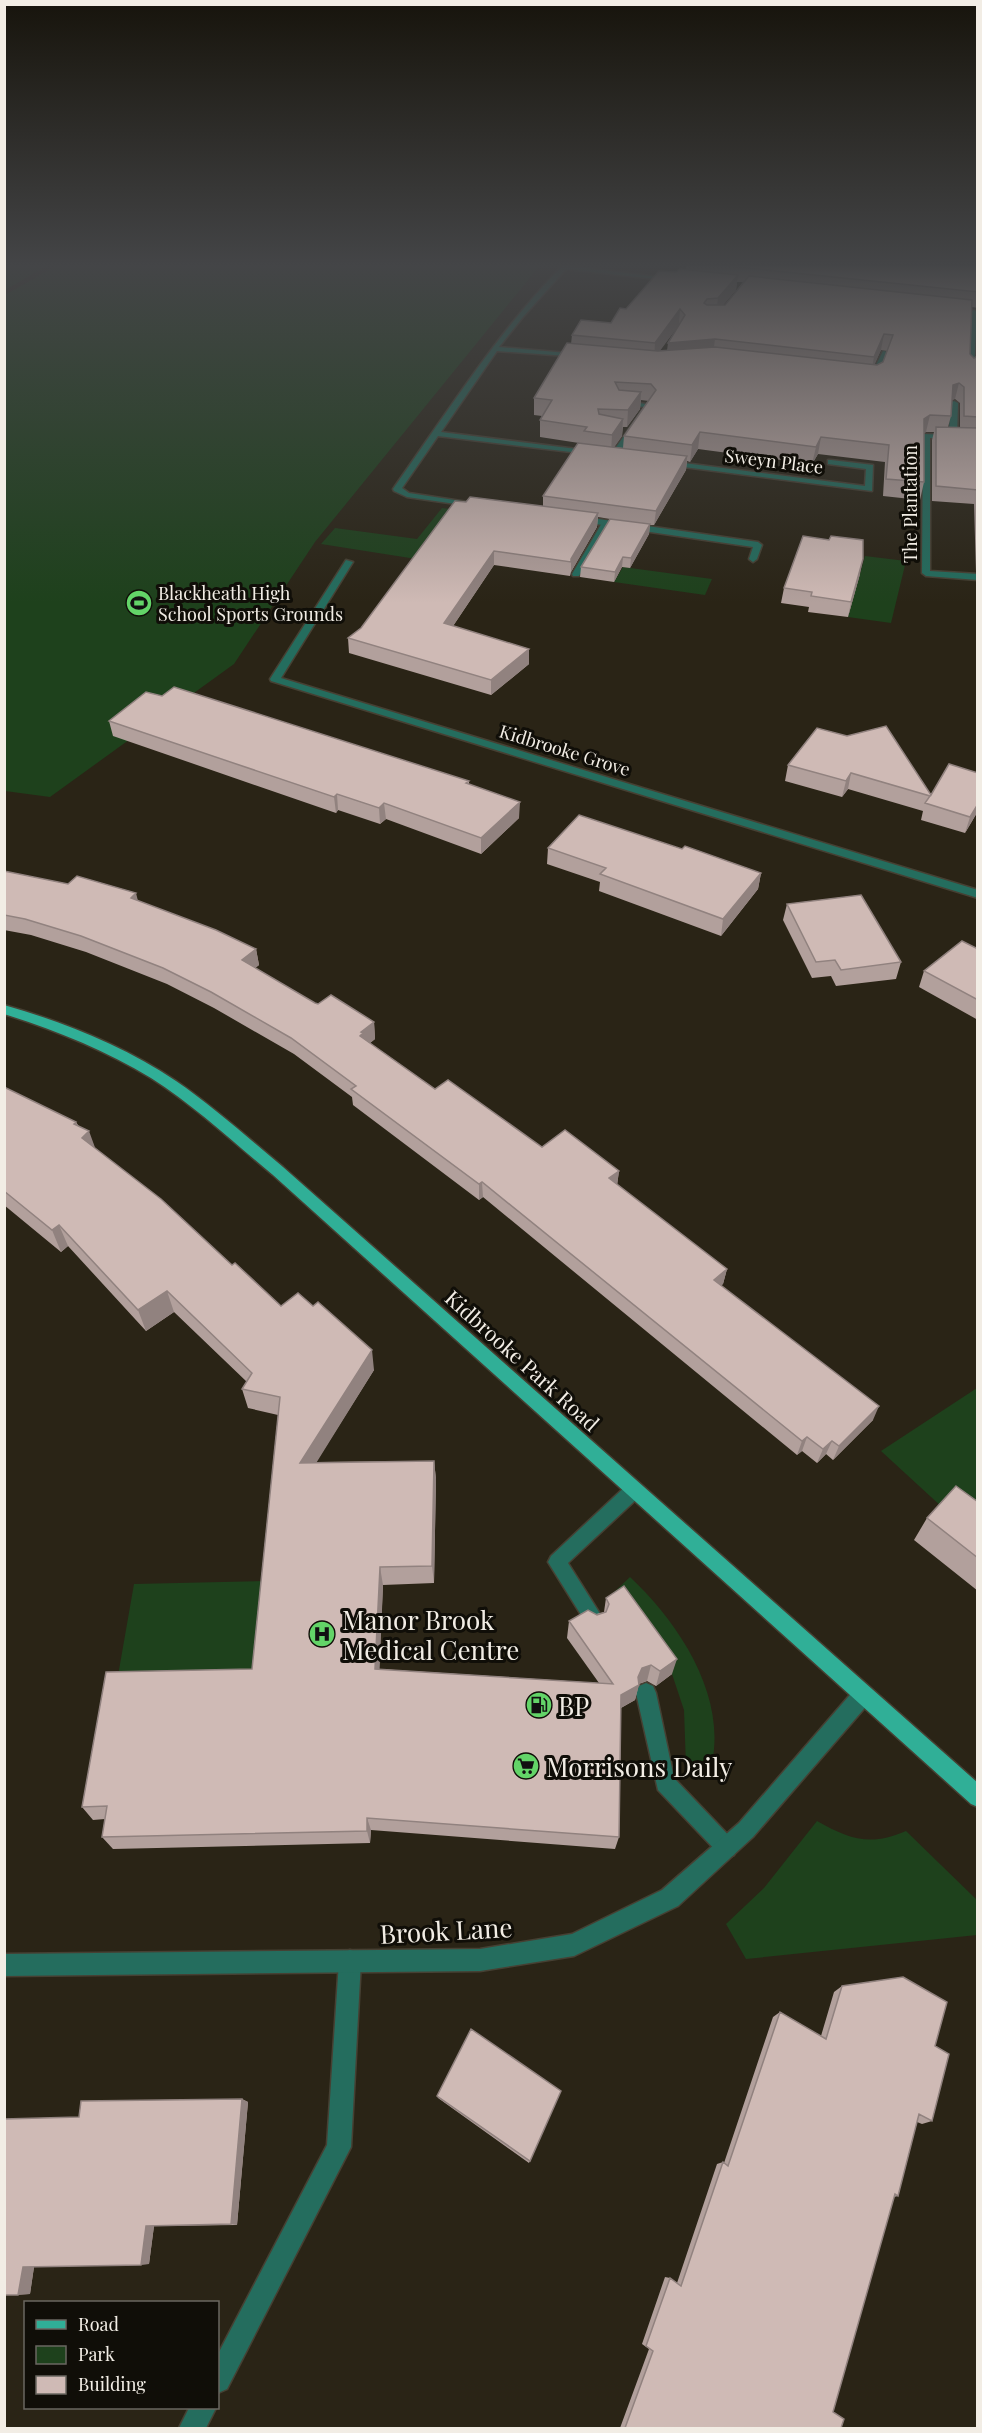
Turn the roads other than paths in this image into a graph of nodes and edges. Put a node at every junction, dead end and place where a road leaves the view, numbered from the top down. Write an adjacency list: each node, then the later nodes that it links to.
1 (476, 377): 6 (street)
2 (618, 402): 5 (street)
3 (954, 403): 7 (street)
4 (621, 431): 5 (street)
5 (631, 432): 9 (street)
6 (438, 434): 9 (street); 13 (street)
7 (953, 437): 8 (street, The Plantation); 19 (street, The Plantation)
8 (978, 438)
9 (614, 456): 10 (street)
10 (626, 458)
11 (661, 462): 12 (street, Sweyn Place)
12 (831, 462)
13 (484, 506)
14 (574, 519): 15 (street)
15 (606, 523): 16 (street); 18 (street)
16 (753, 559)
17 (350, 562): 20 (street, Kidbrooke Grove)
18 (576, 574)
19 (978, 577)
20 (978, 894)
21 (4, 1009): 22 (main road, Kidbrooke Park Road)
22 (634, 1490): 23 (street); 25 (main road, Kidbrooke Park Road)
23 (595, 1620)
24 (646, 1692): 27 (street)
25 (862, 1695): 26 (main road, Kidbrooke Park Road); 27 (street, Brook Lane)
26 (978, 1797)
27 (727, 1848): 28 (street, Brook Lane)
28 (350, 1961): 29 (street, Brook Lane); 30 (street)
29 (4, 1965)
30 (219, 2378)
31 (202, 2409): 32 (street)
32 (192, 2428)

